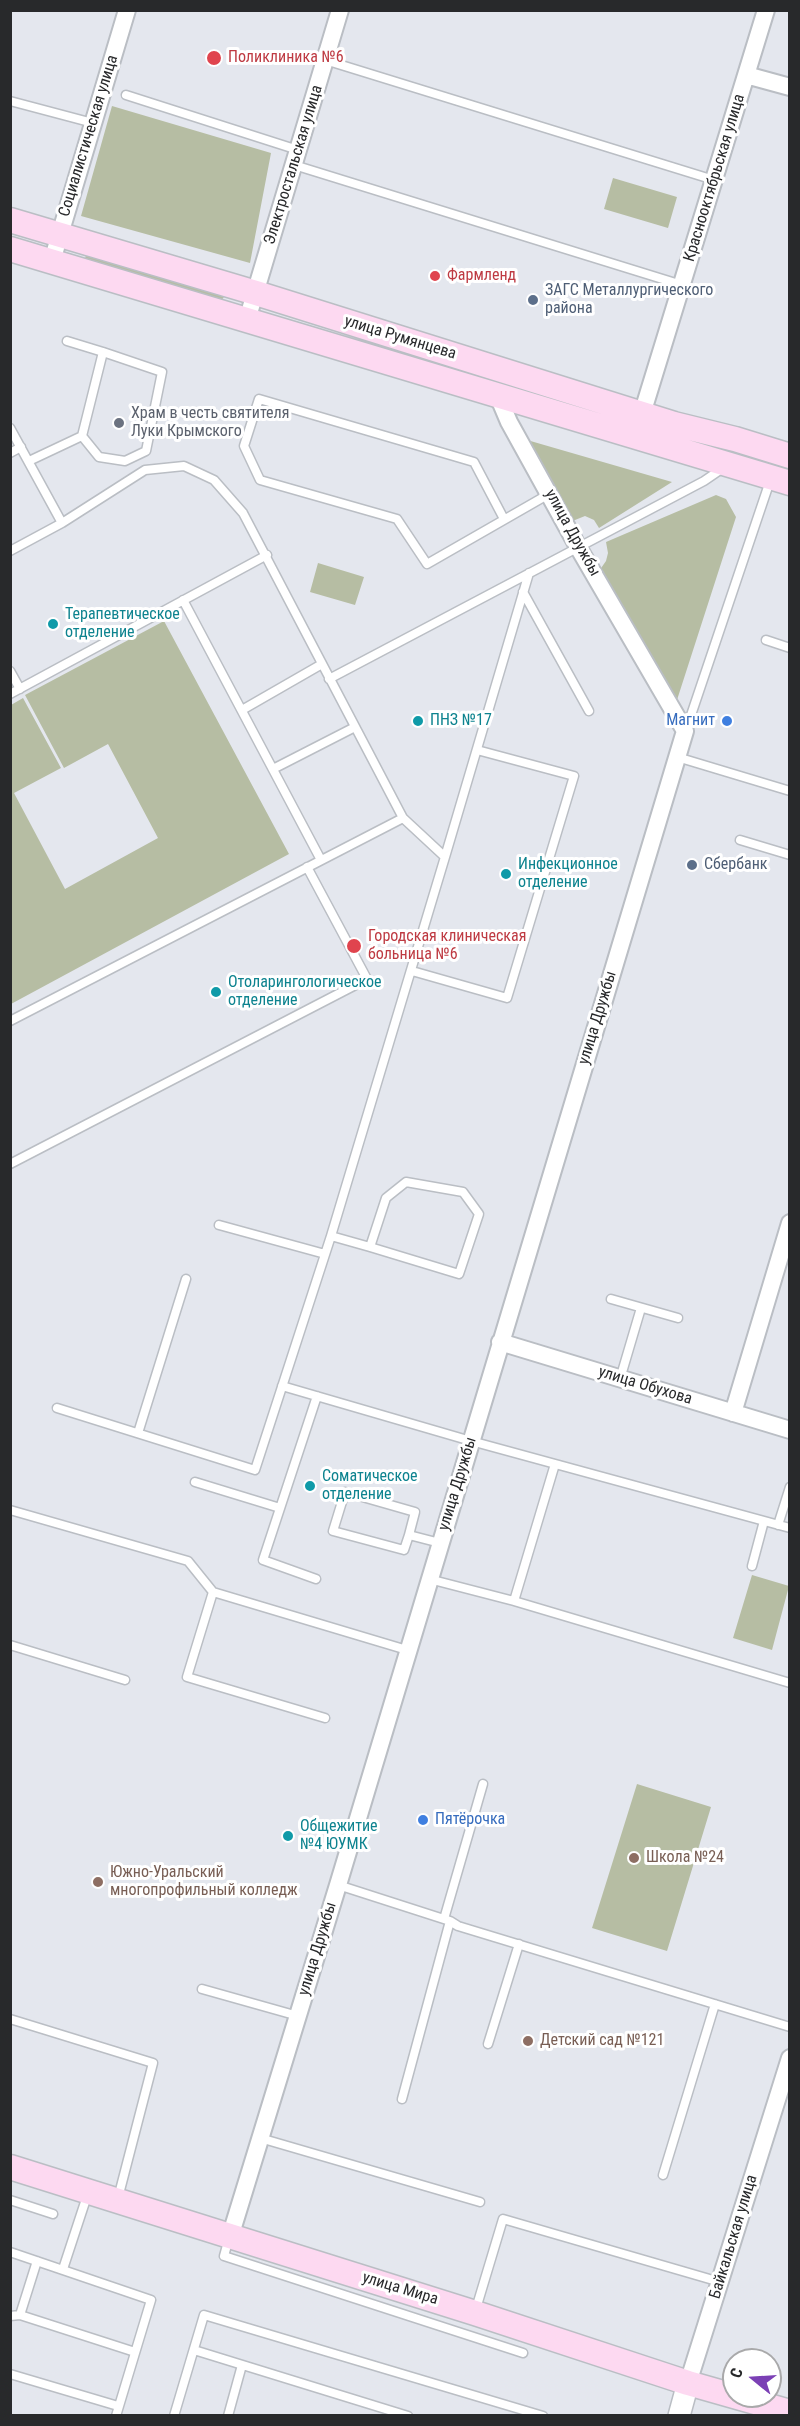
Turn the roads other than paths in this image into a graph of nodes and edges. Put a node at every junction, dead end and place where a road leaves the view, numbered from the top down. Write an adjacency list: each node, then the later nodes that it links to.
1 (126, 10): 9 (street, Социалистическая улица)
2 (340, 10): 4 (street, Электростальская улица)
3 (766, 10): 5 (street, Краснооктябрьская улица)
4 (325, 60): 10 (street, Электростальская улица); 11 (lane)
5 (746, 75): 6 (street); 11 (street, Краснооктябрьская улица)
6 (789, 87)
7 (126, 95): 10 (lane)
8 (10, 102): 9 (lane)
9 (93, 123): 13 (street, Социалистическая улица)
10 (296, 158): 16 (lane); 17 (street, Электростальская улица)
11 (714, 180): 16 (street, Краснооктябрьская улица)
12 (10, 220): 13 (main road, улица Румянцева)
13 (60, 234): 15 (street, Социалистическая улица); 17 (main road, улица Румянцева)
14 (10, 249): 15 (main road, улица Румянцева)
15 (52, 261): 18 (main road, улица Румянцева)
16 (683, 285): 22 (street, Краснооктябрьская улица)
17 (256, 293): 18 (street, Электростальская улица); 22 (main road, улица Румянцева)
18 (247, 320): 21 (main road, улица Румянцева)
19 (67, 341): 20 (lane)
20 (103, 352): 24 (lane); 24 (lane)
21 (498, 396): 30 (main road, улица Румянцева); 32 (street, улица Дружбы)
22 (642, 414): 25 (main road, улица Румянцева)
23 (10, 428): 26 (lane)
24 (82, 436): 29 (lane)
25 (744, 442): 28 (main road, улица Румянцева); 30 (main road)
26 (21, 447): 27 (lane); 29 (lane)
27 (10, 453)
28 (789, 456)
29 (29, 461): 34 (lane)
30 (732, 466): 31 (main road, улица Румянцева); 35 (lane)
31 (780, 480): 51 (lane, улица Дружбы)
32 (550, 493): 33 (lane); 35 (street, улица Дружбы)
33 (504, 519): 33 (lane)
34 (62, 523): 36 (lane); 37 (lane)
35 (578, 547): 38 (lane); 51 (street, улица Дружбы)
36 (10, 551)
37 (267, 555): 40 (lane); 43 (lane)
38 (529, 573): 39 (lane); 45 (lane)
39 (523, 592): 49 (lane); 52 (lane)
40 (183, 600): 46 (lane); 48 (lane)
41 (766, 640): 42 (lane)
42 (789, 648)
43 (322, 664): 45 (lane); 48 (lane)
44 (10, 671): 46 (lane)
45 (329, 679): 50 (lane)
46 (20, 689): 47 (lane)
47 (10, 694)
48 (242, 710): 54 (lane)
49 (589, 711)
50 (355, 727): 54 (lane); 56 (lane)
51 (685, 731): 53 (street, улица Дружбы)
52 (477, 750): 59 (lane); 62 (lane)
53 (677, 757): 55 (lane); 74 (street, улица Дружбы)
54 (273, 769): 60 (lane)
55 (789, 791)
56 (403, 818): 59 (lane); 60 (lane)
57 (740, 840): 58 (lane)
58 (789, 855)
59 (445, 857): 62 (lane)
60 (321, 860): 61 (lane)
61 (307, 867): 63 (lane); 64 (lane)
62 (412, 971): 67 (lane)
63 (10, 1021)
64 (10, 1164)
65 (789, 1223): 79 (street)
66 (219, 1225): 69 (lane)
67 (331, 1236): 68 (lane); 69 (lane)
68 (370, 1247): 68 (lane)
69 (325, 1254): 76 (lane)
70 (186, 1279): 81 (lane)
71 (611, 1299): 72 (lane)
72 (641, 1308): 73 (lane); 75 (lane)
73 (678, 1318)
74 (501, 1342): 75 (street, улица Обухова); 82 (street, улица Дружбы)
75 (620, 1378): 79 (street, улица Обухова)
76 (282, 1386): 77 (lane); 81 (lane)
77 (317, 1396): 82 (lane); 86 (lane)
78 (57, 1408): 81 (lane)
79 (733, 1413): 80 (street, улица Обухова)
80 (789, 1430)
81 (138, 1433)
82 (471, 1441): 83 (lane); 92 (street, улица Дружбы)
83 (555, 1464): 88 (lane); 97 (lane)
84 (195, 1482): 86 (lane)
85 (789, 1487): 89 (lane)
86 (280, 1508): 95 (lane)
87 (10, 1510): 96 (lane)
88 (764, 1521): 89 (lane); 93 (lane)
89 (778, 1525): 90 (lane)
90 (789, 1528)
91 (409, 1535): 91 (lane); 92 (lane)
92 (440, 1543): 94 (street, улица Дружбы)
93 (752, 1566)
94 (429, 1579): 97 (lane); 99 (street, улица Дружбы)
95 (316, 1580)
96 (213, 1592): 99 (lane); 102 (lane)
97 (514, 1601): 101 (lane)
98 (10, 1645): 100 (lane)
99 (407, 1650): 104 (street, улица Дружбы)
100 (126, 1680)
101 (789, 1683)
102 (326, 1718)
103 (483, 1785): 105 (lane)
104 (338, 1885): 105 (lane); 109 (street, улица Дружбы)
105 (447, 1920): 106 (lane); 114 (lane)
106 (519, 1944): 108 (lane); 112 (lane)
107 (202, 1989): 109 (lane)
108 (715, 2004): 111 (lane); 117 (lane)
109 (298, 2016): 115 (street, улица Дружбы)
110 (10, 2019): 120 (lane)
111 (789, 2027)
112 (488, 2044)
113 (789, 2058): 127 (street, Байкальская улица)
114 (402, 2099)
115 (260, 2138): 121 (lane); 123 (street, улица Дружбы)
116 (10, 2167): 118 (main road, улица Мира)
117 (663, 2175)
118 (88, 2192): 120 (main road, улица Мира); 126 (lane)
119 (10, 2200): 122 (lane)
120 (118, 2202): 123 (main road, улица Мира)
121 (480, 2202)
122 (53, 2214)
123 (230, 2236): 128 (main road, улица Мира); 132 (lane)
124 (10, 2252): 125 (lane)
125 (37, 2261): 126 (lane); 129 (lane)
126 (63, 2269): 131 (lane)
127 (720, 2282): 128 (lane); 135 (street, Байкальская улица)
128 (475, 2313): 135 (main road, улица Мира)
129 (15, 2315): 131 (lane)
130 (194, 2350): 133 (lane); 138 (lane); 141 (lane)
131 (135, 2352): 136 (lane)
132 (523, 2353)
133 (242, 2365): 139 (lane); 140 (lane)
134 (10, 2374): 136 (lane)
135 (688, 2384): 137 (main road, улица Мира); 142 (street, Байкальская улица)
136 (117, 2411)
137 (789, 2412)
138 (174, 2415)
139 (228, 2415)
140 (408, 2415)
141 (543, 2415)
142 (679, 2415)

